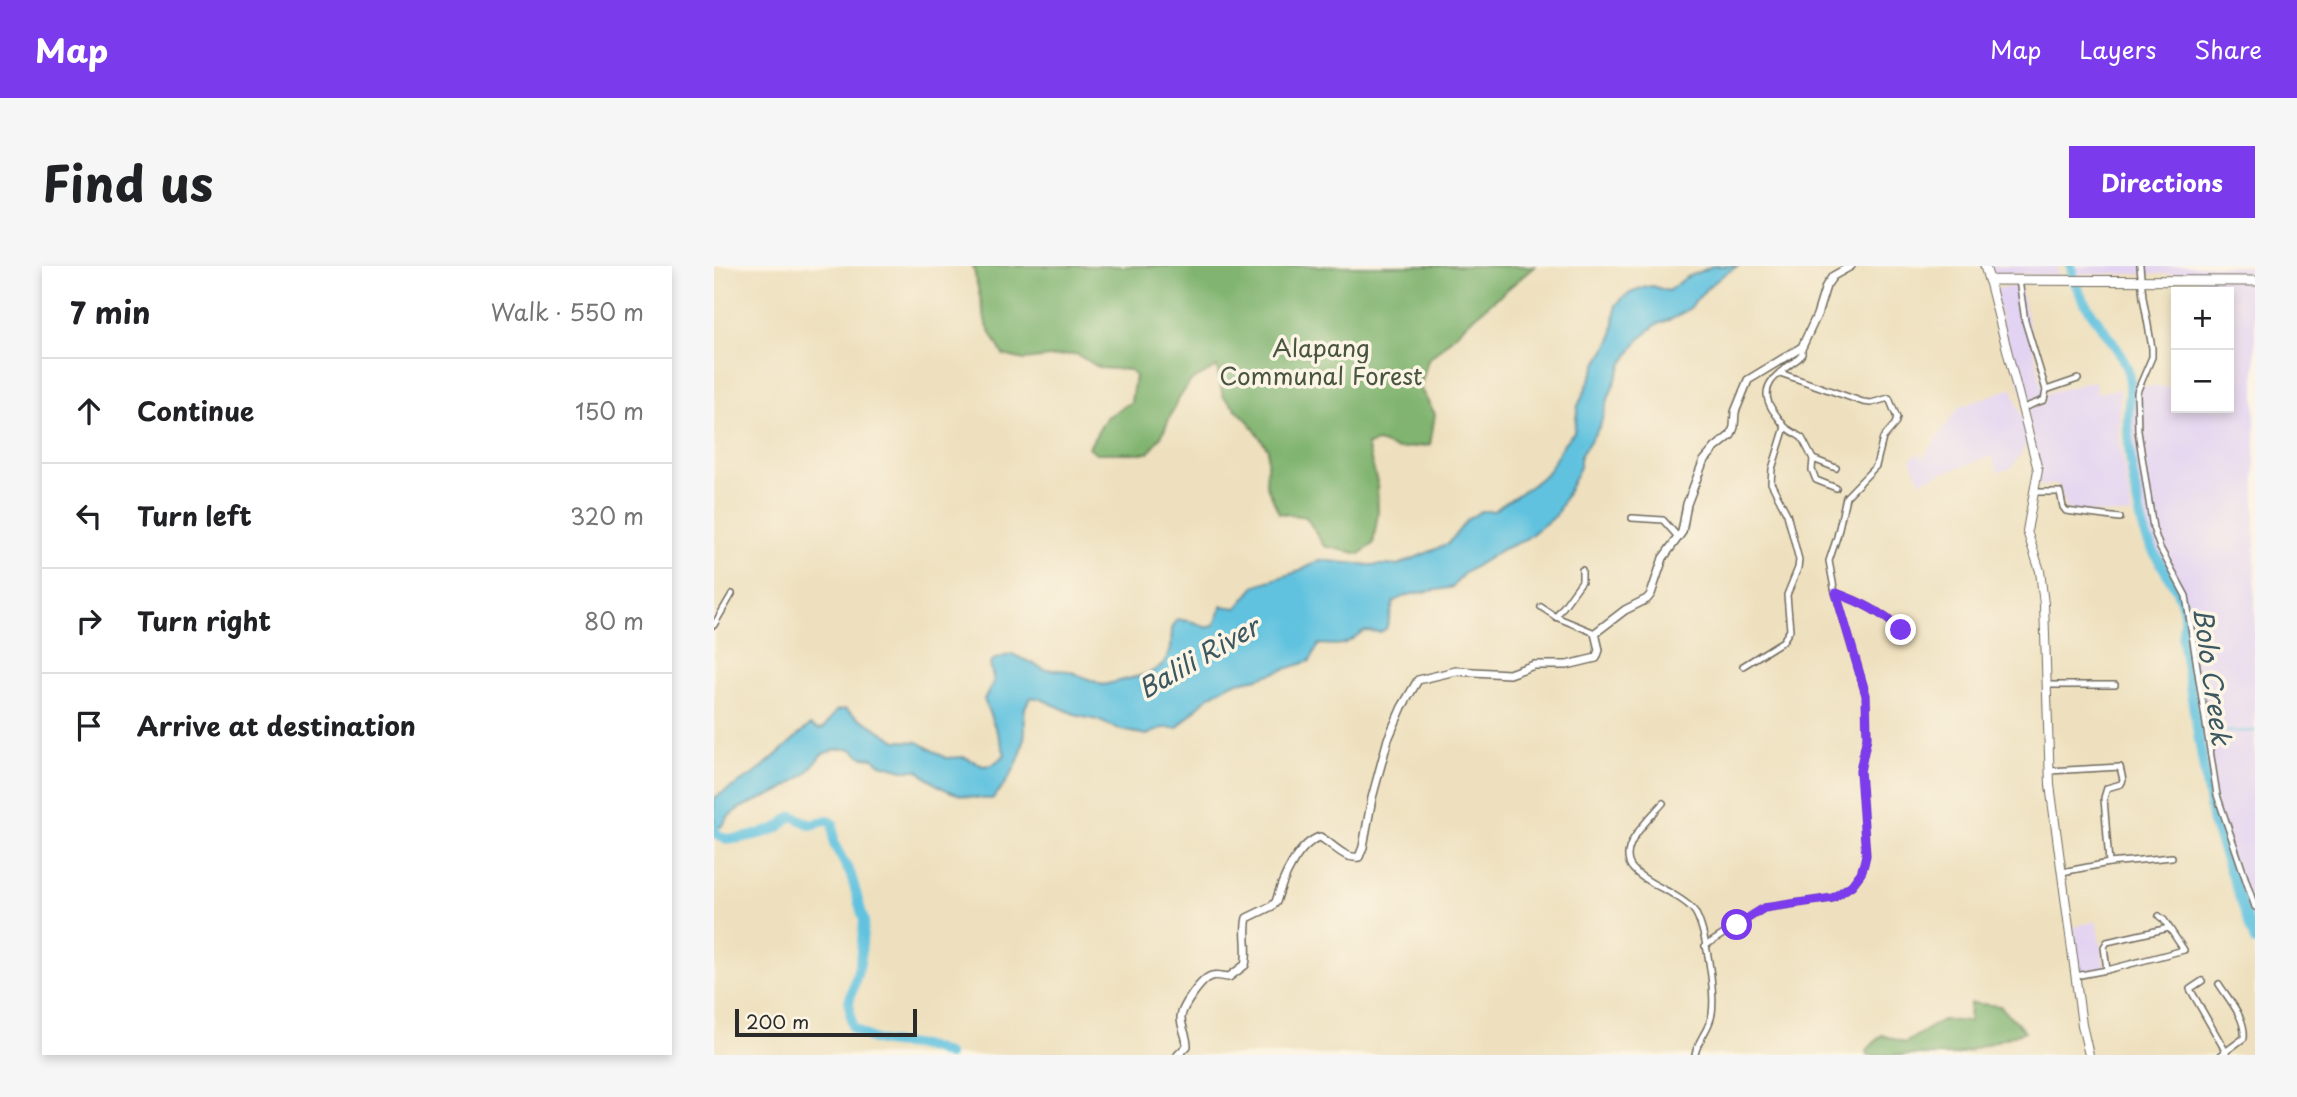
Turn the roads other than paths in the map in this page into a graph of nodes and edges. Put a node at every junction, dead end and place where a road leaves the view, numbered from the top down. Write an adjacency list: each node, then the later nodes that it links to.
1 (1851, 266): 8 (street)
2 (1985, 266): 4 (highway)
3 (2140, 266): 6 (street)
4 (1989, 280): 5 (highway); 12 (main road)
5 (2019, 280): 6 (highway); 11 (street)
6 (2141, 280): 7 (highway); 37 (street)
7 (2255, 281)
8 (1802, 347): 9 (street); 20 (street)
9 (1780, 373): 13 (street); 22 (street)
10 (2078, 379): 11 (street)
11 (2046, 390): 12 (street)
12 (2023, 408): 17 (main road)
13 (1785, 427): 14 (street); 29 (street)
14 (1813, 459): 15 (street); 16 (street)
15 (1836, 468)
16 (1836, 488)
17 (2035, 492): 19 (street); 30 (main road)
18 (1632, 518): 20 (street)
19 (2120, 518)
20 (1679, 538): 28 (street)
21 (1582, 570): 25 (street)
22 (1836, 593): 27 (street); 40 (street)
23 (732, 594): 26 (street)
24 (1541, 607): 25 (street)
25 (1556, 617): 28 (street)
26 (714, 625)
27 (1901, 630)
28 (1595, 633): 46 (street)
29 (1743, 666)
30 (2046, 685): 31 (street); 32 (main road)
31 (2115, 685)
32 (2049, 771): 35 (street); 36 (main road)
33 (1663, 803): 40 (street)
34 (2172, 857): 35 (street)
35 (2109, 863): 36 (street)
36 (2062, 872): 42 (main road)
37 (2255, 908)
38 (2159, 916): 39 (street)
39 (2169, 928): 41 (street); 41 (street)
40 (1705, 946): 47 (street)
41 (2107, 970): 42 (street)
42 (2075, 976): 48 (main road)
43 (2202, 981): 45 (street)
44 (2219, 984): 45 (street)
45 (2224, 1053)
46 (1178, 1055)
47 (1695, 1055)
48 (2089, 1055)

